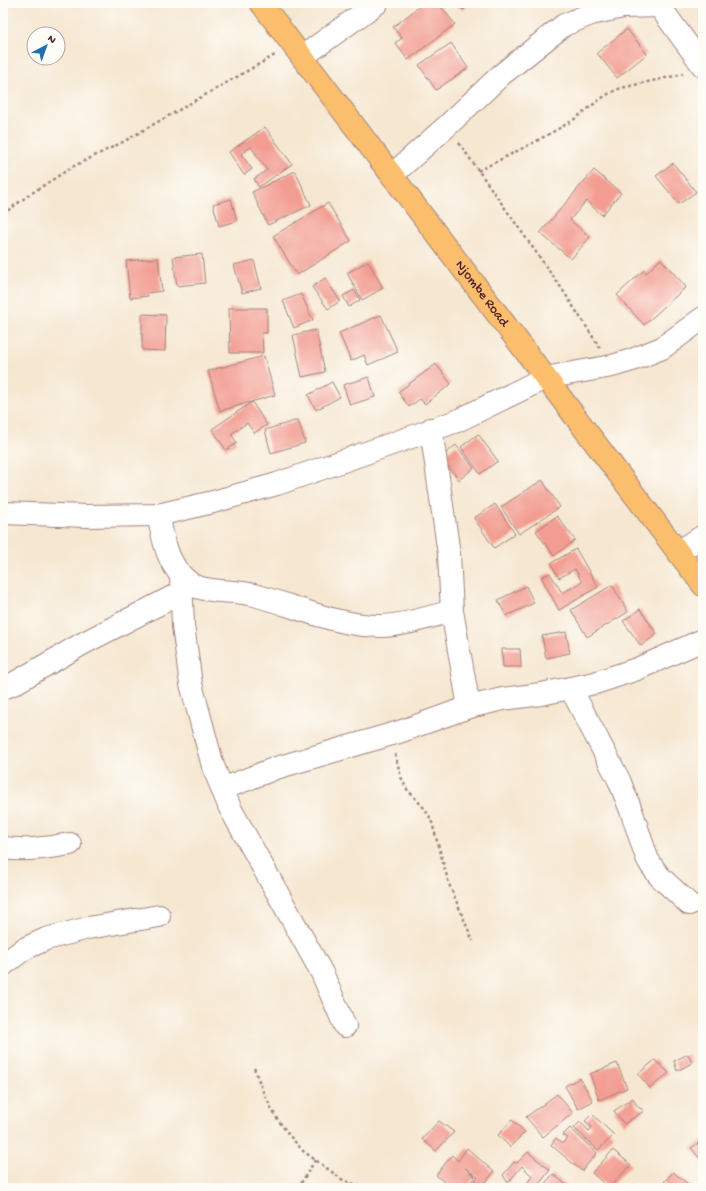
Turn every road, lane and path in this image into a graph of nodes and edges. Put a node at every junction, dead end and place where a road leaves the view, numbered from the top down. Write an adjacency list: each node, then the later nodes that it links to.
1 (261, 3): 4 (highway, Njombe Road)
2 (377, 3): 4 (street)
3 (658, 4): 5 (street); 6 (street)
4 (298, 51): 8 (highway, Njombe Road); 9 (path)
5 (695, 70): 7 (path)
6 (447, 126): 7 (path); 8 (street)
7 (478, 171): 11 (path)
8 (392, 175): 12 (highway, Njombe Road)
9 (3, 214)
10 (703, 318): 11 (street)
11 (612, 366): 12 (street)
12 (546, 378): 13 (street); 17 (highway, Njombe Road)
13 (431, 429): 15 (street); 20 (street)
14 (3, 514): 15 (street)
15 (158, 515): 18 (street)
16 (703, 536): 17 (street)
17 (678, 552): 19 (highway, Njombe Road)
18 (182, 584): 20 (street); 22 (street); 26 (street)
19 (703, 585)
20 (452, 611): 24 (street)
21 (703, 640): 23 (street)
22 (3, 688)
23 (571, 689): 24 (street); 29 (street)
24 (469, 707): 25 (street)
25 (390, 734): 26 (street); 31 (path)
26 (222, 789): 33 (street)
27 (70, 844): 28 (street)
28 (3, 848)
29 (689, 904)
30 (159, 916): 32 (street)
31 (473, 941)
32 (3, 965)
33 (345, 1026)
34 (254, 1068): 35 (path)
35 (316, 1159): 36 (path); 37 (path)
36 (298, 1188)
37 (365, 1188)

